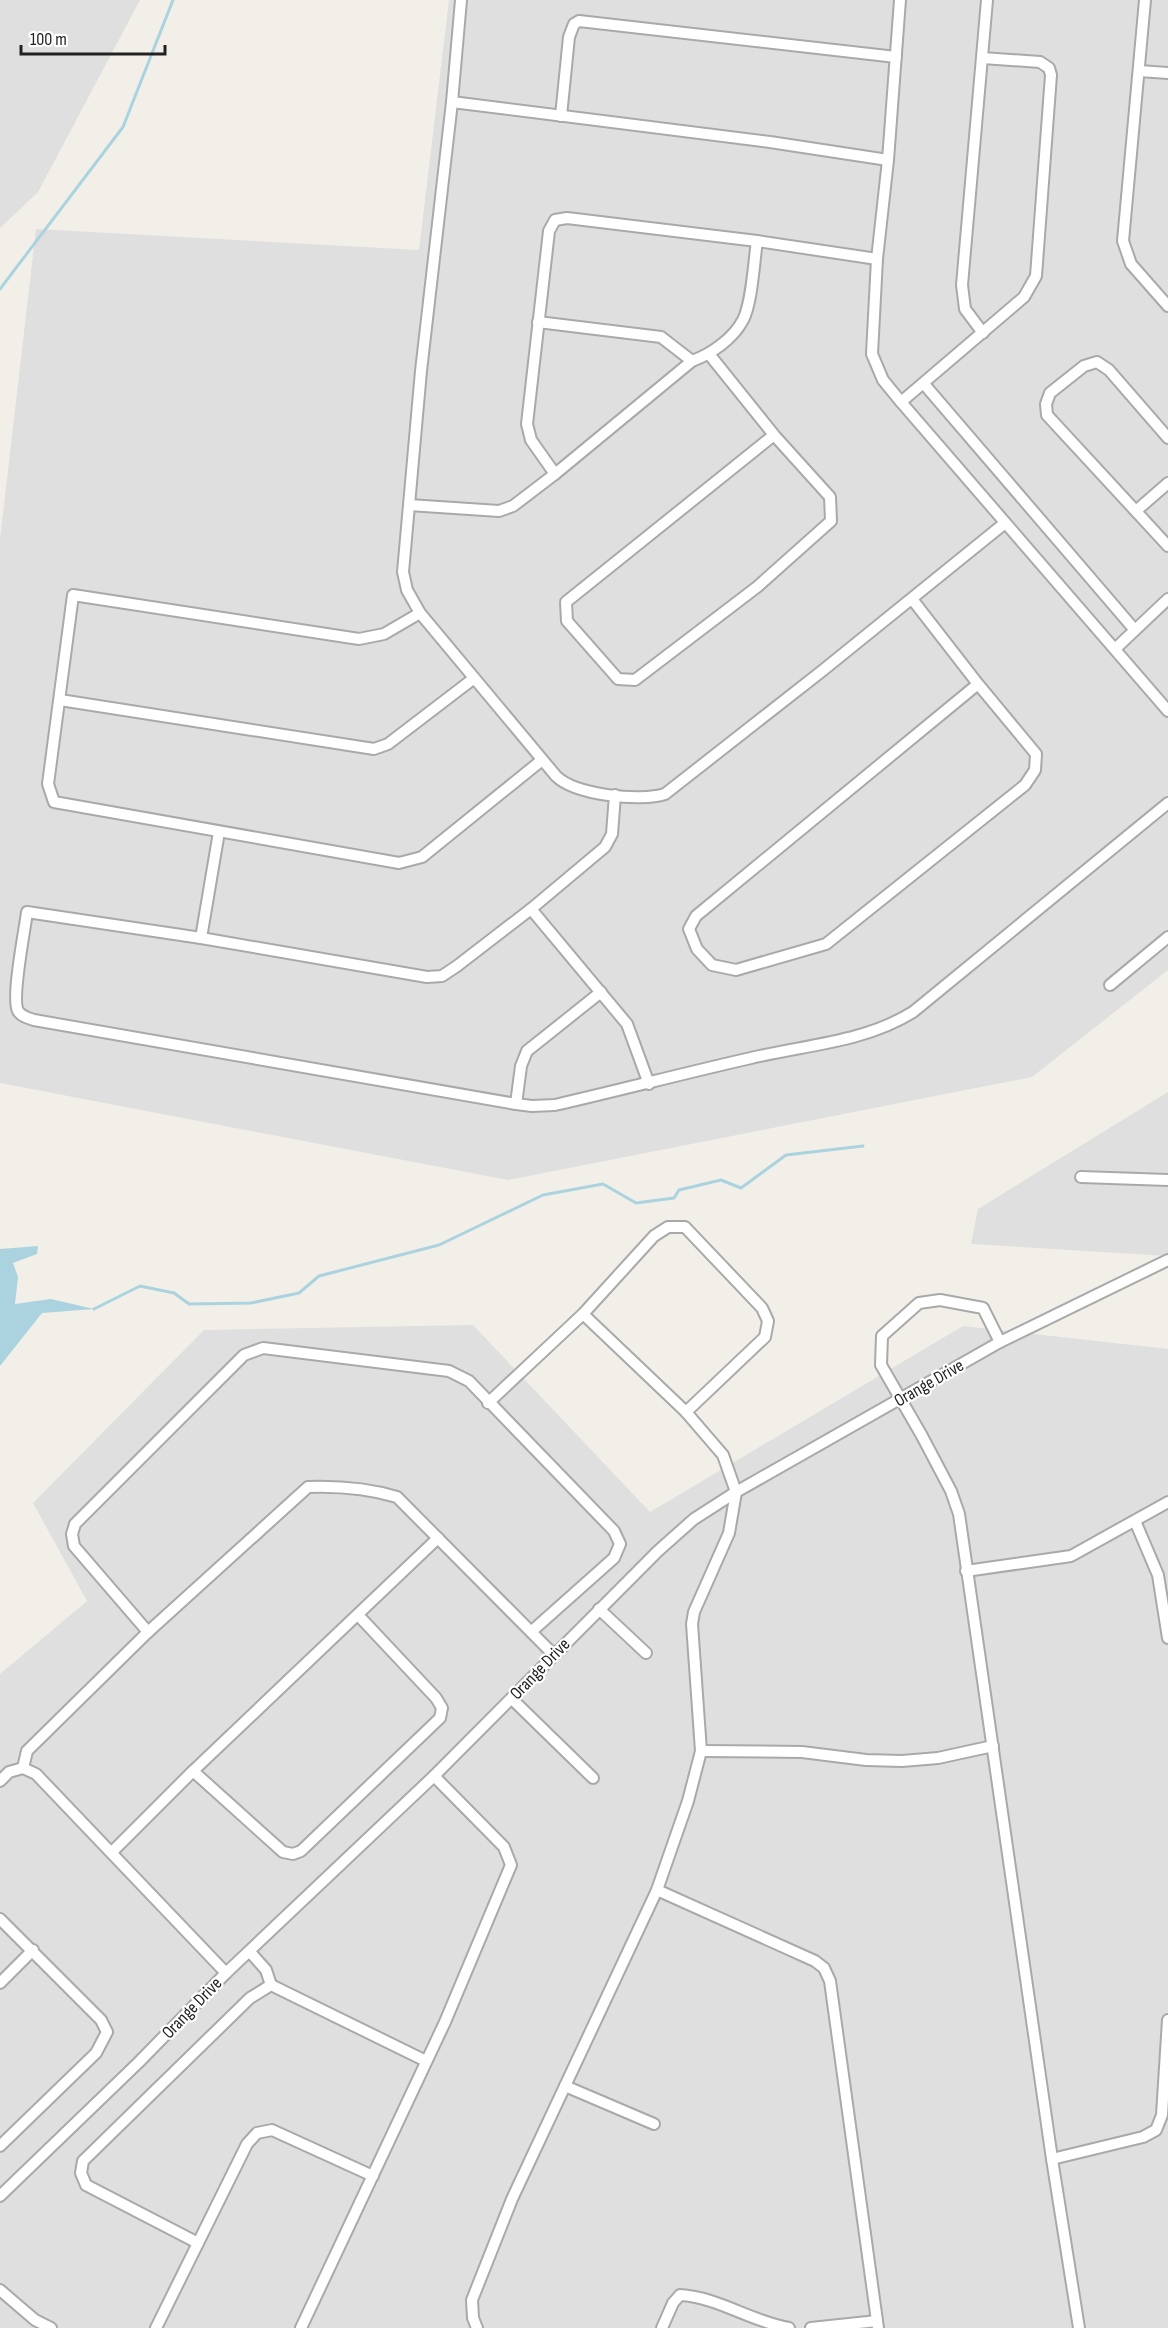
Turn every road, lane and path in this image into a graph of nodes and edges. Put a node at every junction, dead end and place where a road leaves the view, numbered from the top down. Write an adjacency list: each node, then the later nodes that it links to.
1 (460, 0): 9 (street)
2 (900, 0): 5 (street)
3 (987, 0): 6 (street)
4 (1145, 0): 7 (street)
5 (896, 57): 10 (street); 11 (street)
6 (982, 58): 16 (street); 16 (street)
7 (1140, 71): 8 (street); 14 (street)
8 (1168, 73)
9 (452, 102): 10 (street); 25 (street)
10 (561, 116): 11 (street)
11 (888, 160): 13 (street)
12 (757, 241): 13 (street); 15 (street); 17 (street)
13 (877, 259): 20 (street)
14 (1168, 306)
15 (538, 322): 18 (street); 23 (street)
16 (983, 333): 19 (street)
17 (710, 354): 18 (street); 21 (street)
18 (692, 361): 23 (street)
19 (924, 384): 20 (street); 32 (street)
20 (901, 402): 27 (street)
21 (774, 435): 21 (street)
22 (1168, 438): 26 (street)
23 (555, 474): 25 (street)
24 (1168, 483): 26 (street)
25 (409, 505): 31 (street)
26 (1137, 510): 28 (street)
27 (1005, 524): 30 (street); 33 (street)
28 (1168, 546)
29 (1168, 598): 32 (street)
30 (912, 599): 35 (street); 39 (street)
31 (420, 613): 34 (street); 36 (street)
32 (1134, 629): 33 (street)
33 (1115, 649): 37 (street)
34 (472, 679): 36 (street); 38 (street)
35 (978, 684): 35 (street)
36 (60, 700): 41 (street)
37 (1168, 711)
38 (542, 760): 39 (street); 41 (street)
39 (615, 795): 42 (street)
40 (1168, 803): 47 (street)
41 (219, 832): 44 (street)
42 (531, 909): 44 (street); 46 (street)
43 (1168, 937): 45 (street)
44 (201, 938): 48 (street)
45 (1110, 985)
46 (601, 992): 47 (street); 48 (street)
47 (649, 1084): 48 (street)
48 (516, 1104)
49 (1081, 1177): 50 (street)
50 (1168, 1180)
51 (1168, 1260): 53 (street, Orange Drive)
52 (583, 1314): 55 (street); 56 (street); 56 (street)
53 (1000, 1342): 54 (street, Orange Drive); 54 (street)
54 (899, 1400): 57 (street, Orange Drive); 61 (street)
55 (488, 1402): 64 (street); 65 (street)
56 (687, 1412): 57 (street)
57 (736, 1492): 62 (street, Orange Drive); 71 (street)
58 (1168, 1502): 59 (street)
59 (1135, 1521): 61 (street); 66 (street)
60 (438, 1538): 63 (street); 64 (street); 65 (street)
61 (966, 1571): 70 (street)
62 (599, 1609): 67 (street); 68 (street, Orange Drive)
63 (358, 1615): 73 (street); 73 (street)
64 (532, 1631): 68 (street)
65 (148, 1632): 72 (street)
66 (1168, 1638)
67 (646, 1653)
68 (553, 1654): 69 (street, Orange Drive)
69 (512, 1699): 74 (street, Orange Drive); 75 (street)
70 (993, 1746): 71 (street); 90 (street)
71 (701, 1751): 78 (street)
72 (23, 1768): 76 (street); 77 (street)
73 (193, 1771): 77 (street)
74 (434, 1776): 81 (street, Orange Drive); 86 (street)
75 (593, 1778)
76 (0, 1781)
77 (112, 1852): 82 (street)
78 (657, 1890): 87 (street); 95 (street)
79 (0, 1919): 80 (street)
80 (33, 1950): 83 (street); 89 (street)
81 (250, 1952): 82 (street, Orange Drive); 84 (street)
82 (226, 1972): 92 (street, Orange Drive)
83 (0, 1983)
84 (271, 1985): 86 (street); 93 (street)
85 (1168, 2020): 90 (street)
86 (426, 2061): 91 (street)
87 (565, 2086): 88 (street); 99 (street)
88 (654, 2124)
89 (0, 2146)
90 (1052, 2159): 103 (street)
91 (373, 2176): 93 (street); 98 (street)
92 (0, 2196)
93 (198, 2243): 97 (street)
94 (0, 2290): 96 (street)
95 (878, 2324): 102 (street)
96 (51, 2328)
97 (156, 2328)
98 (302, 2328)
99 (477, 2328)
100 (662, 2328): 101 (street)
101 (789, 2328)
102 (811, 2328)
103 (1079, 2328)

